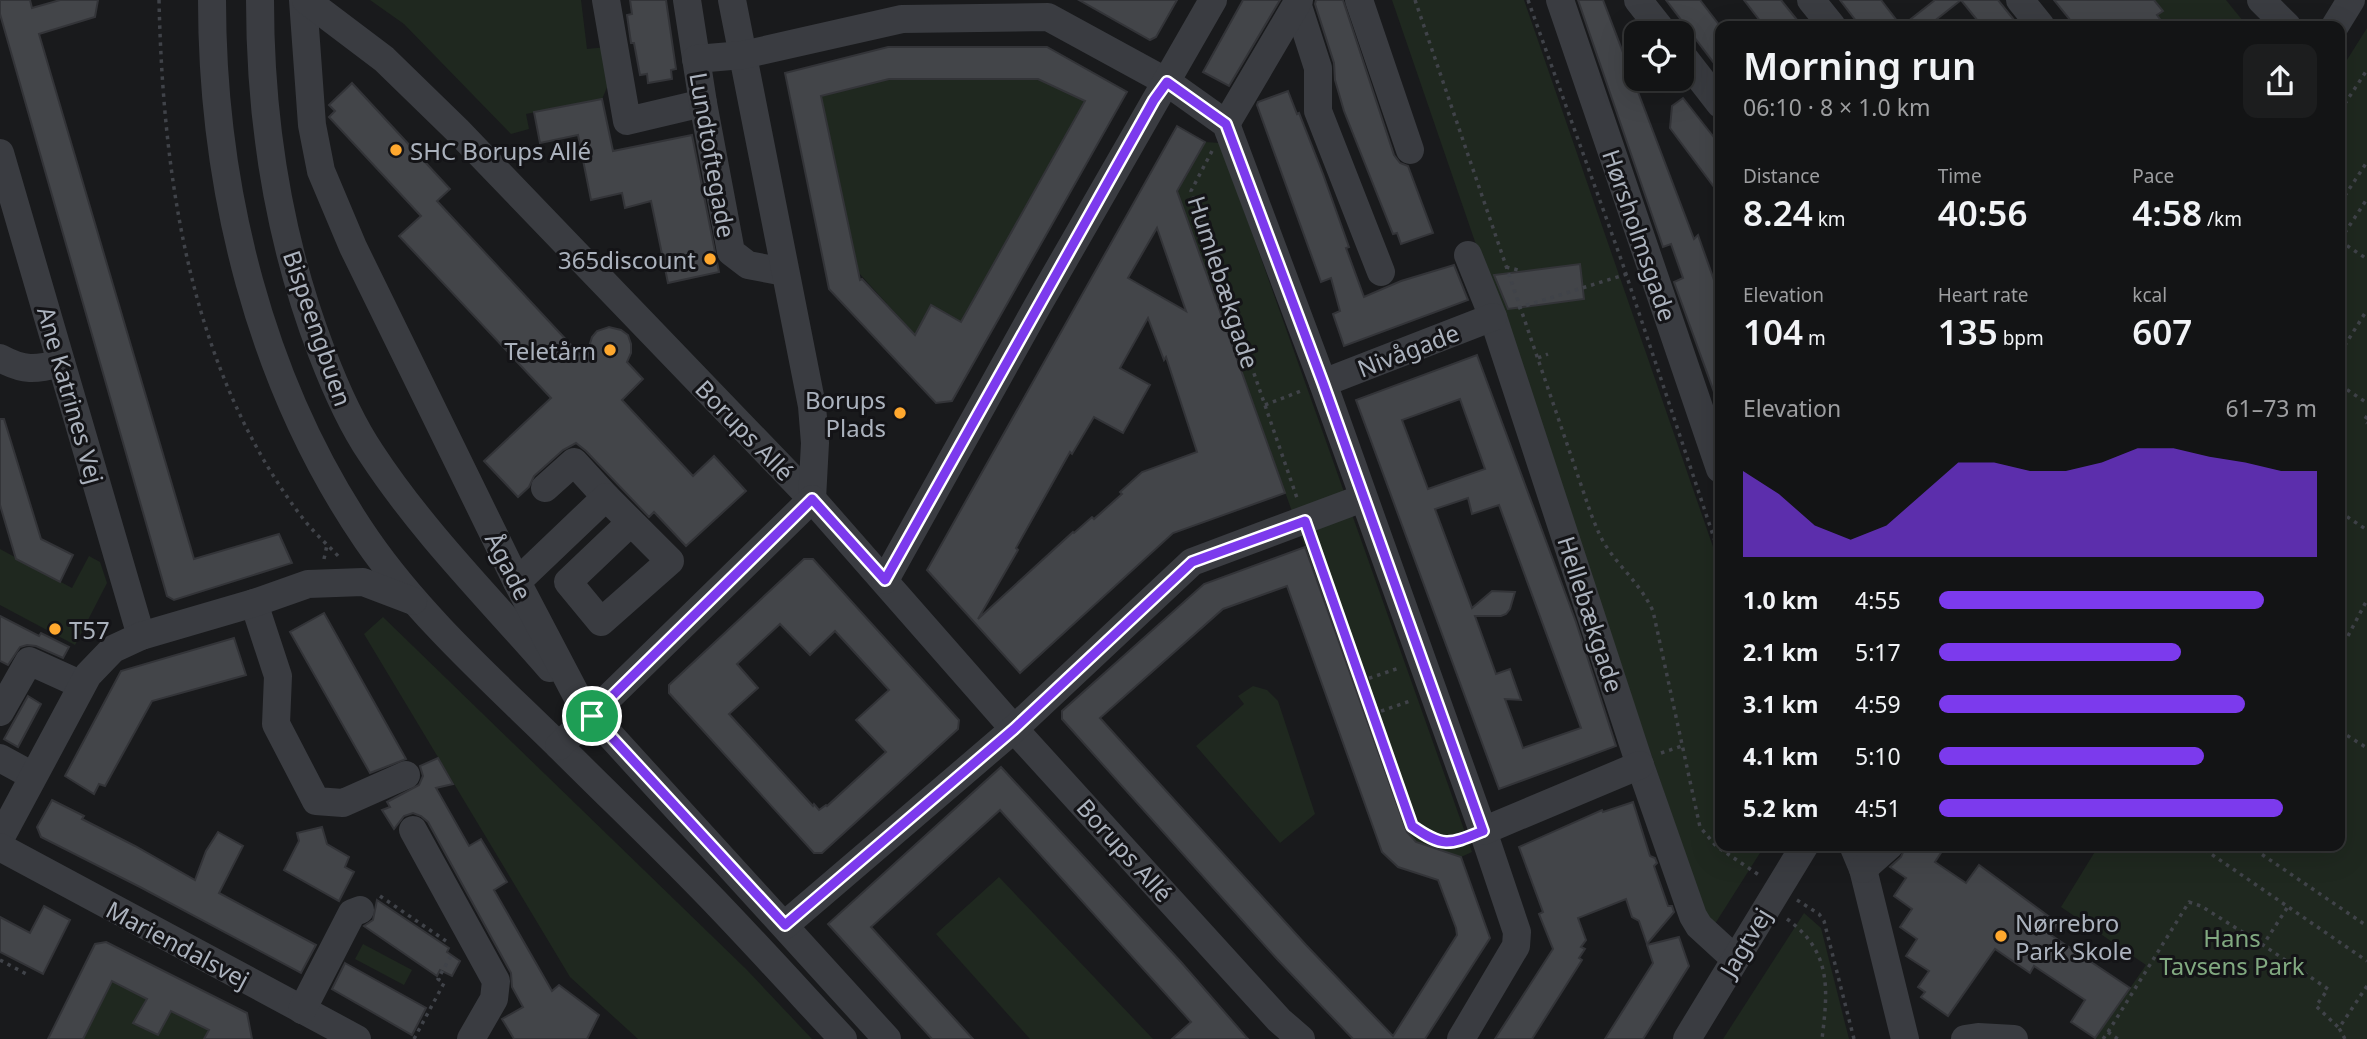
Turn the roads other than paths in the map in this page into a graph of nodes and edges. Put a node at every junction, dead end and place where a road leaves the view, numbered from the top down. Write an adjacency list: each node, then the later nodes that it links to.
1 (212, 0): 47 (street, Bispeengbuen)
2 (260, 0): 51 (street, Bispeengbuen)
3 (304, 0): 43 (street, Borups Allé); 46 (street, Ågade)
4 (606, 0): 28 (street)
5 (687, 0): 24 (street, Lundtoftegade)
6 (732, 0): 23 (street, Lundtoftegade)
7 (1213, 0): 26 (street)
8 (1359, 0): 30 (street)
9 (1560, 0): 39 (street, Hørsholmsgade)
10 (1638, 0): 18 (street)
11 (1811, 0): 19 (street)
12 (2020, 0): 20 (street)
13 (2261, 0): 21 (street)
14 (2351, 0): 22 (street)
15 (1298, 1): 29 (street); 34 (street)
16 (902, 9): 17 (street); 23 (street)
17 (1031, 9): 26 (street)
18 (1655, 21)
19 (1828, 21)
20 (2037, 21)
21 (2282, 21)
22 (2338, 21)
23 (743, 55): 24 (street); 33 (street, Lundtoftegade)
24 (696, 60): 28 (street, Lundtoftegade)
25 (1694, 70): 27 (street)
26 (1167, 82): 29 (street); 45 (street)
27 (1715, 98)
28 (703, 103): 33 (street, Lundtoftegade)
29 (1226, 124): 38 (street)
30 (1410, 150)
31 (0, 153): 37 (street, Ane Katrines Vej)
32 (1468, 256): 35 (street, Hellebækgade)
33 (785, 272): 43 (street, Lundtoftegade)
34 (1381, 272)
35 (1493, 317): 38 (street, Nivågade); 56 (street, Hellebækgade)
36 (0, 358): 37 (street)
37 (61, 363): 49 (street, Ane Katrines Vej)
38 (1323, 383): 42 (street)
39 (1715, 457)
40 (545, 488): 41 (street)
41 (606, 497): 44 (street); 46 (street)
42 (1363, 498): 53 (street); 60 (street)
43 (812, 499): 45 (street, Borups Allé); 51 (street)
44 (631, 522)
45 (885, 580): 53 (street, Borups Allé)
46 (517, 583): 51 (street, Ågade)
47 (415, 602): 48 (street); 54 (street)
48 (254, 603): 49 (street); 57 (street)
49 (141, 636): 50 (street)
50 (82, 685): 52 (street); 58 (street)
51 (586, 709): 54 (street); 66 (street, Ågade)
52 (0, 712)
53 (1014, 729): 66 (street); 73 (street, Borups Allé)
54 (559, 746): 71 (street)
55 (0, 758): 58 (street)
56 (1640, 765): 60 (street); 67 (street, Hellebækgade)
57 (407, 775)
58 (33, 776): 61 (street)
59 (413, 830): 70 (street)
60 (1483, 831): 74 (street)
61 (0, 839)
62 (0, 847): 68 (street, Mariendalsvej)
63 (1801, 851): 67 (street, Jagtvej)
64 (1858, 857): 76 (street)
65 (360, 910): 68 (street)
66 (785, 925): 72 (street, Ågade)
67 (1735, 959): 75 (street, Jagtvej)
68 (302, 1010): 69 (street, Mariendalsvej)
69 (357, 1039)
70 (471, 1039)
71 (843, 1039)
72 (887, 1039)
73 (1301, 1039)
74 (1461, 1039)
75 (1687, 1039)
76 (1905, 1039)
77 (1965, 1039): 78 (street)
78 (2014, 1039)

